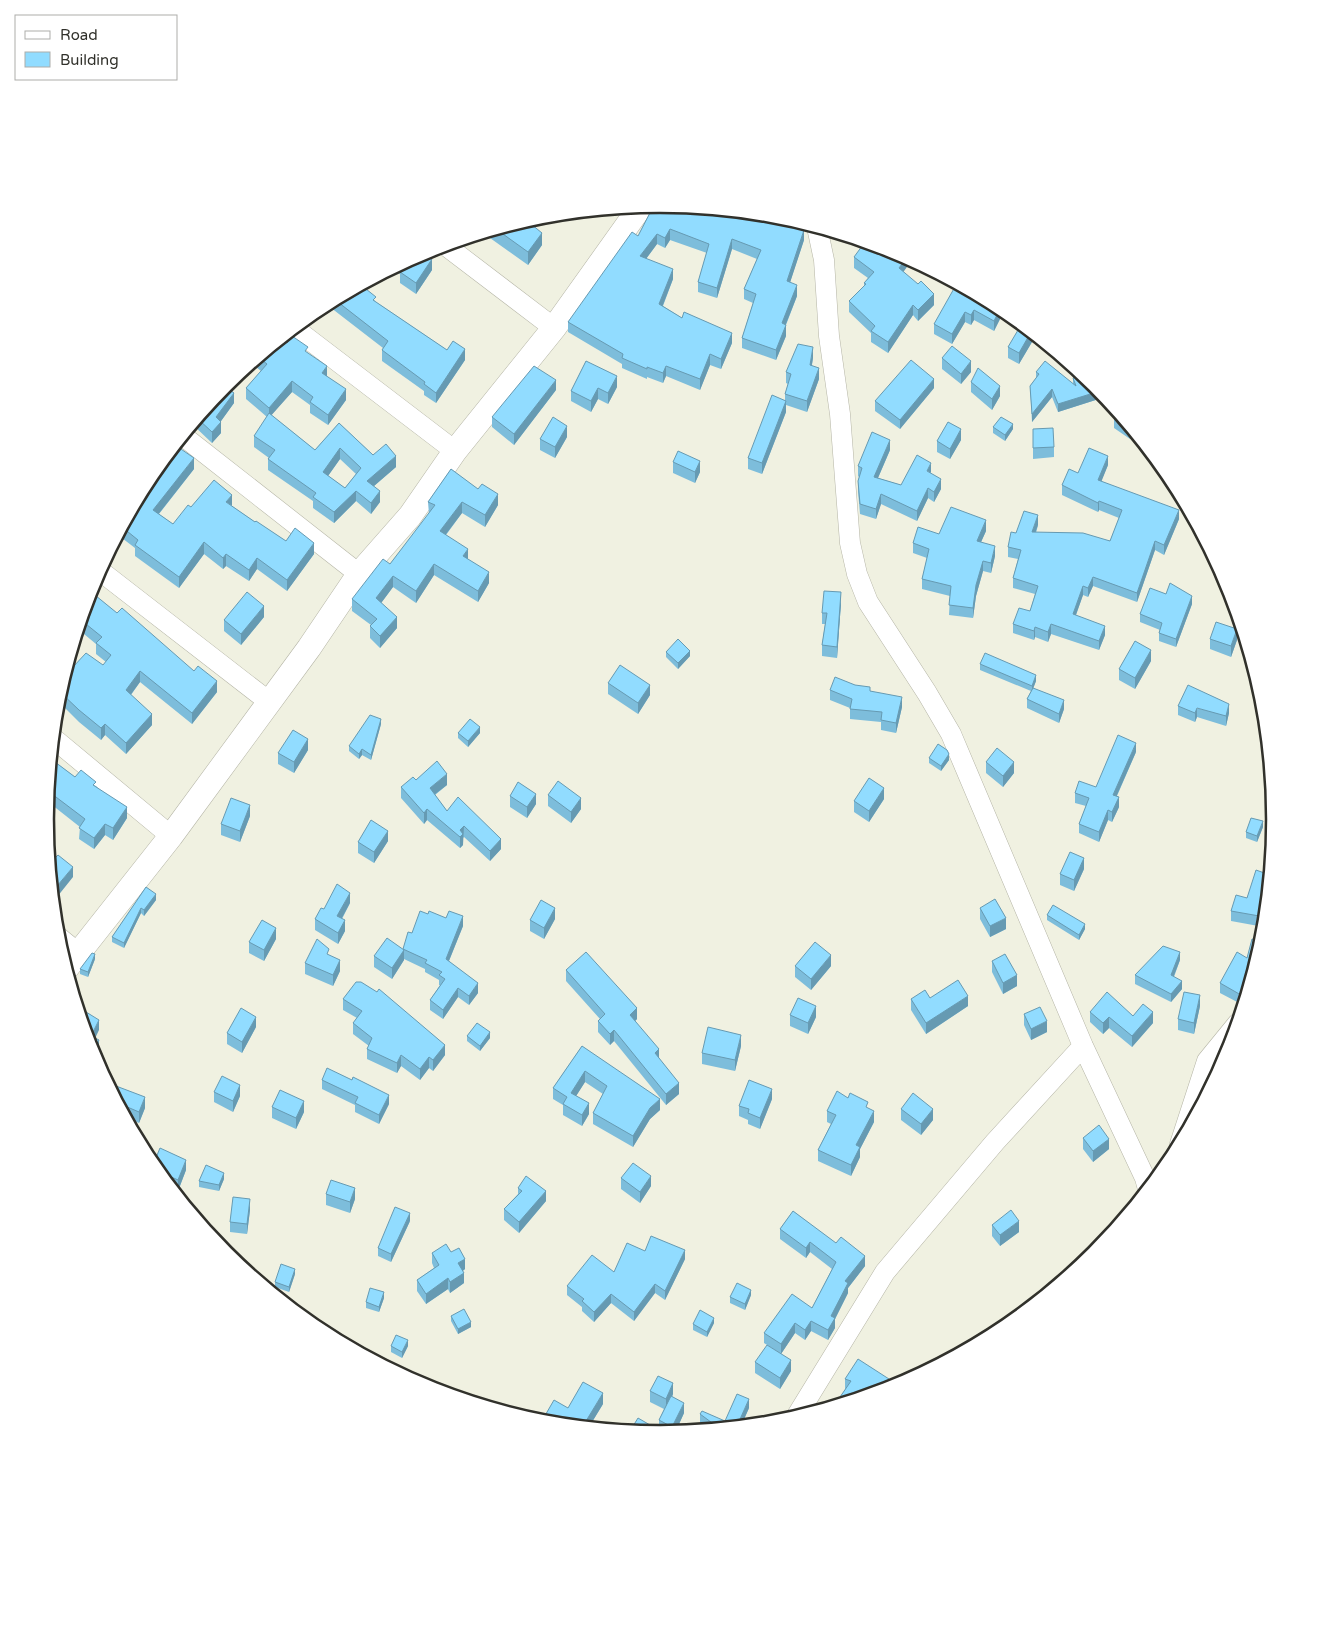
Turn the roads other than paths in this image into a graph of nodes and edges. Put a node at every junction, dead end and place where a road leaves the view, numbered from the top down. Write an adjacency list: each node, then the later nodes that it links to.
1 (636, 214): 4 (street)
2 (818, 233): 15 (street)
3 (452, 250): 4 (street)
4 (554, 328): 7 (street)
5 (299, 332): 7 (street)
6 (187, 440): 8 (street)
7 (455, 451): 8 (street)
8 (359, 574): 10 (street)
9 (105, 575): 10 (street)
10 (268, 701): 12 (street)
11 (59, 743): 12 (street)
12 (170, 836): 13 (street)
13 (72, 961)
14 (1224, 1040): 16 (street)
15 (1083, 1046): 17 (street); 18 (street)
16 (1190, 1112)
17 (1146, 1181)
18 (801, 1409)

